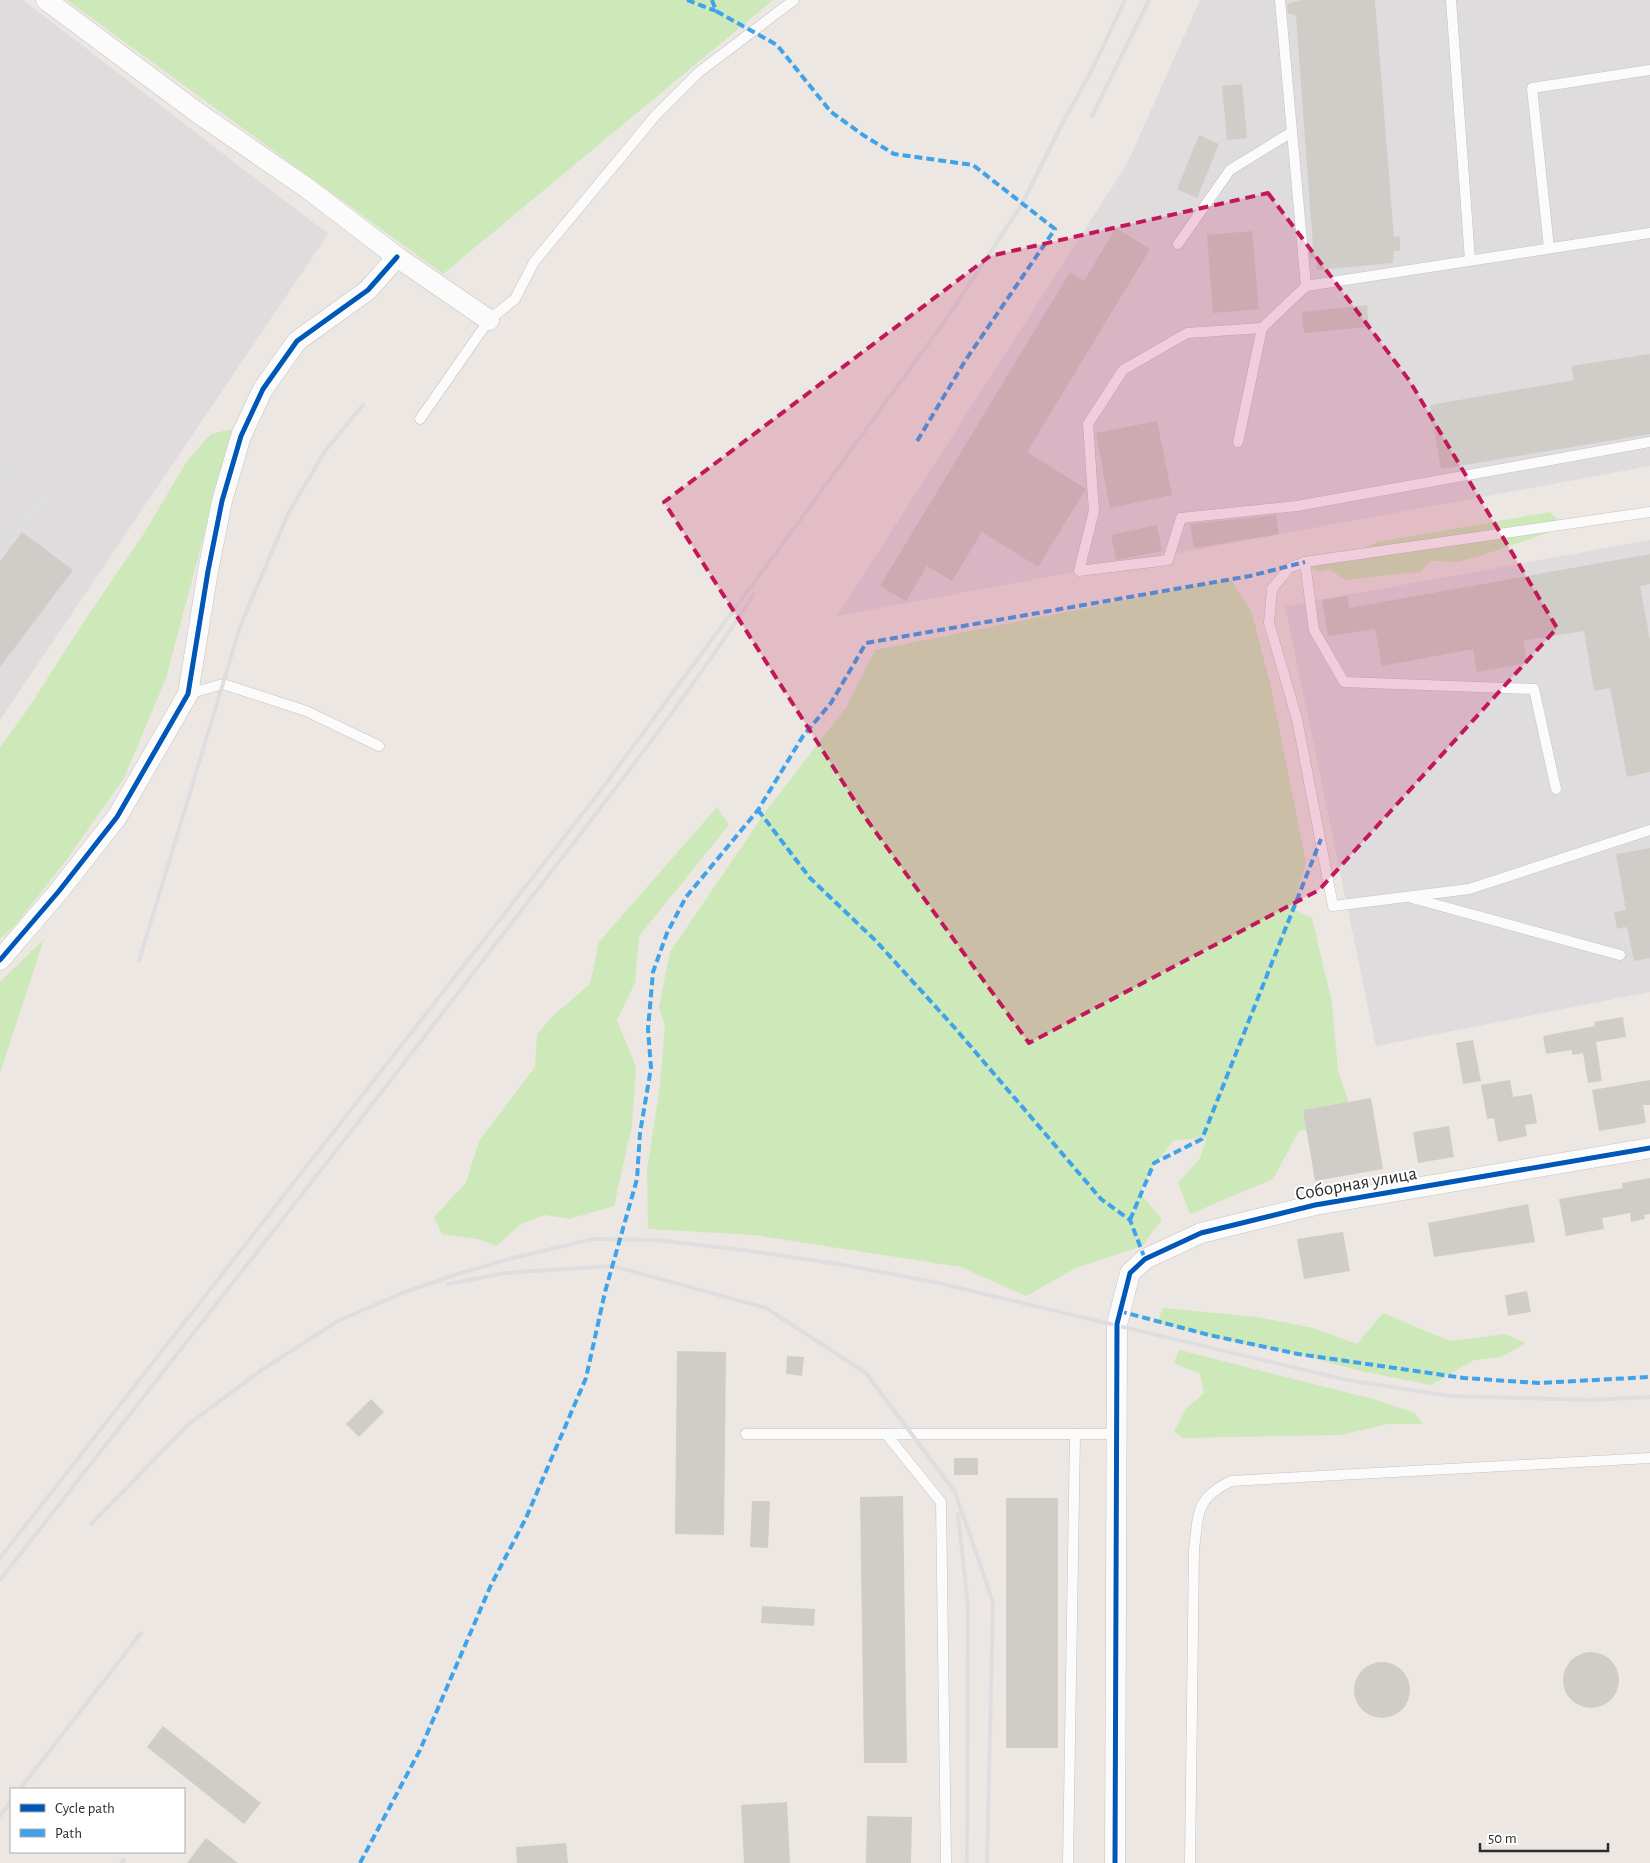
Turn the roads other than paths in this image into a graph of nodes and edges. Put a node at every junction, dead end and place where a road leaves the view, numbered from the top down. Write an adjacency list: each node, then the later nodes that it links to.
1 (46, 0): 10 (street)
2 (794, 0): 13 (lane)
3 (1280, 0): 6 (lane)
4 (1451, 0): 11 (lane)
5 (1650, 70): 9 (lane)
6 (1292, 132): 8 (lane); 12 (lane)
7 (1650, 233): 9 (lane)
8 (1178, 244)
9 (1549, 248): 11 (lane)
10 (397, 257): 13 (street); 20 (street)
11 (1470, 260): 12 (lane)
12 (1306, 286): 14 (lane)
13 (489, 320): 15 (lane)
14 (1262, 328): 16 (lane); 17 (lane)
15 (420, 419)
16 (1238, 442)
17 (1650, 442)
18 (1650, 512): 19 (lane)
19 (1305, 562): 22 (lane); 24 (lane)
20 (188, 694): 21 (lane); 26 (street)
21 (378, 746)
22 (1556, 789)
23 (1650, 830): 24 (lane)
24 (1406, 896): 25 (lane)
25 (1620, 956)
26 (0, 960)
27 (1650, 1148): 31 (street, Соборная улица)
28 (746, 1434): 29 (lane)
29 (886, 1434): 30 (lane); 33 (lane)
30 (1075, 1434): 31 (lane); 34 (lane)
31 (1116, 1434): 35 (street, Соборная улица)
32 (1650, 1458): 36 (lane)
33 (946, 1863)
34 (1068, 1863)
35 (1115, 1863)
36 (1190, 1863)

